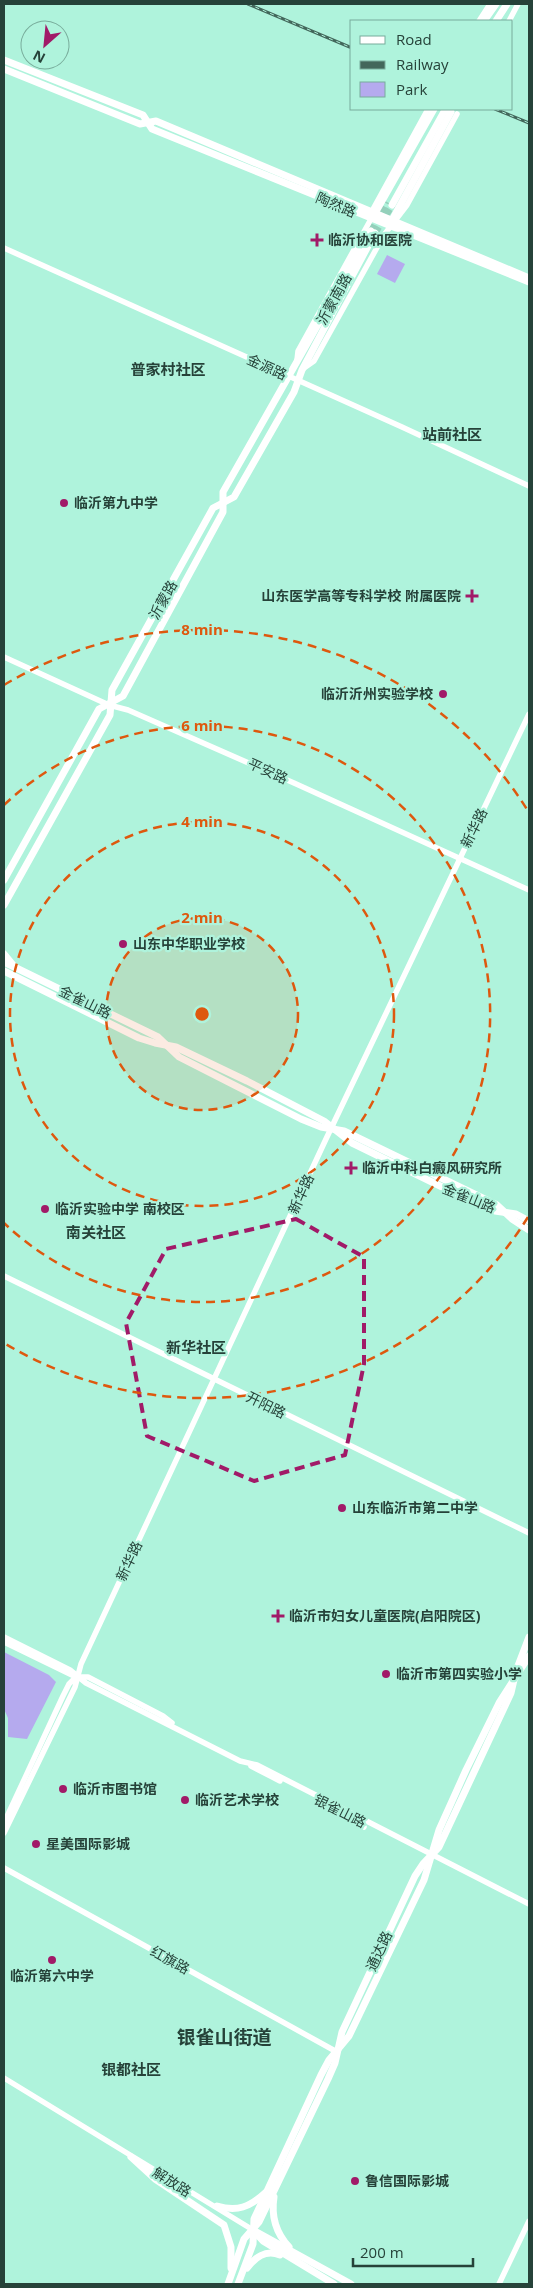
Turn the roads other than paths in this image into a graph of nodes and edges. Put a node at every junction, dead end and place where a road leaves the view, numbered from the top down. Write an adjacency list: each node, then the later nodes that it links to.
1 (490, 4): 5 (main road)
2 (498, 4): 6 (main road); 7 (main road)
3 (508, 4): 8 (main road); 9 (main road)
4 (518, 4): 10 (main road)
5 (480, 20)
6 (485, 20)
7 (490, 20)
8 (497, 20)
9 (501, 20)
10 (510, 20)
11 (4, 60): 16 (main road, 陶然路)
12 (4, 69): 16 (main road, 陶然路)
13 (427, 110): 18 (main road)
14 (433, 110): 18 (main road)
15 (448, 111): 17 (main road); 20 (main road)
16 (147, 122): 18 (main road, 陶然路); 19 (main road, 陶然路)
17 (390, 204)
18 (374, 212): 19 (main road); 20 (main road, 陶然路)
19 (371, 219): 20 (main road, 陶然路); 25 (main road)
20 (392, 222): 23 (main road, 陶然路); 24 (main road, 陶然路); 25 (main road)
21 (373, 232): 25 (main road, 沂蒙南路)
22 (4, 248): 26 (main road, 金源路)
23 (529, 278)
24 (529, 282)
25 (299, 368): 26 (main road, 沂蒙路); 27 (main road, 沂蒙路)
26 (290, 377): 27 (main road, 金源路); 29 (main road, 沂蒙路)
27 (299, 380): 28 (main road, 金源路); 29 (main road, 沂蒙路)
28 (529, 486)
29 (224, 502): 31 (main road, 沂蒙路); 31 (main road, 沂蒙路)
30 (4, 657): 31 (main road, 平安路)
31 (110, 705): 33 (main road, 平安路); 34 (main road, 沂蒙路); 36 (main road, 沂蒙路)
32 (529, 714): 33 (main road, 新华路)
33 (459, 858): 35 (main road, 平安路); 42 (main road, 新华路)
34 (4, 880)
35 (529, 890)
36 (4, 905)
37 (4, 954): 39 (main road)
38 (4, 962): 39 (main road, 金雀山路)
39 (15, 968): 41 (main road, 金雀山路)
40 (5, 972): 41 (main road, 金雀山路)
41 (164, 1044): 42 (main road, 金雀山路)
42 (331, 1128): 43 (main road, 金雀山路); 47 (main road, 新华路)
43 (502, 1211): 44 (main road, 金雀山路); 45 (main road, 金雀山路)
44 (529, 1221)
45 (529, 1230)
46 (4, 1276): 47 (main road, 开阳路)
47 (214, 1380): 48 (main road, 开阳路); 53 (main road, 新华路)
48 (529, 1533)
49 (4, 1637): 53 (main road, 银雀山路)
50 (529, 1637): 54 (main road, 通达路)
51 (4, 1642): 53 (main road, 银雀山路)
52 (529, 1656): 54 (main road, 通达路)
53 (76, 1677): 55 (main road, 银雀山路); 55 (main road, 银雀山路); 58 (main road, 新华路); 60 (main road, 新华路)
54 (513, 1682): 61 (main road, 通达路)
55 (248, 1764): 56 (main road, 银雀山路)
56 (348, 1814): 57 (main road); 59 (main road); 61 (main road, 银雀山路)
57 (359, 1814)
58 (4, 1823)
59 (364, 1827)
60 (4, 1833)
61 (432, 1855): 63 (main road, 银雀山路); 64 (main road, 通达路)
62 (4, 1868): 64 (main road, 红旗路)
63 (529, 1904)
64 (337, 2052): 69 (main road, 通达路)
65 (4, 2078): 67 (main road, 解放路)
66 (4, 2082): 67 (main road, 解放路)
67 (92, 2131): 68 (main road, 解放路); 70 (main road, 解放路)
68 (131, 2157): 72 (main road, 解放路); 75 (main road)
69 (271, 2190): 70 (main road); 72 (main road, 通达路); 73 (main road)
70 (217, 2206): 72 (main road, 解放路)
71 (529, 2221): 80 (main road)
72 (253, 2230): 73 (main road, 解放路); 74 (main road, 解放路); 75 (main road, 通达路); 77 (main road, 通达路)
73 (293, 2250): 79 (main road, 解放路)
74 (290, 2258): 77 (main road); 78 (main road, 解放路)
75 (231, 2274): 76 (main road, 通达路)
76 (228, 2284)
77 (238, 2284)
78 (334, 2284)
79 (351, 2284)
80 (499, 2284)

